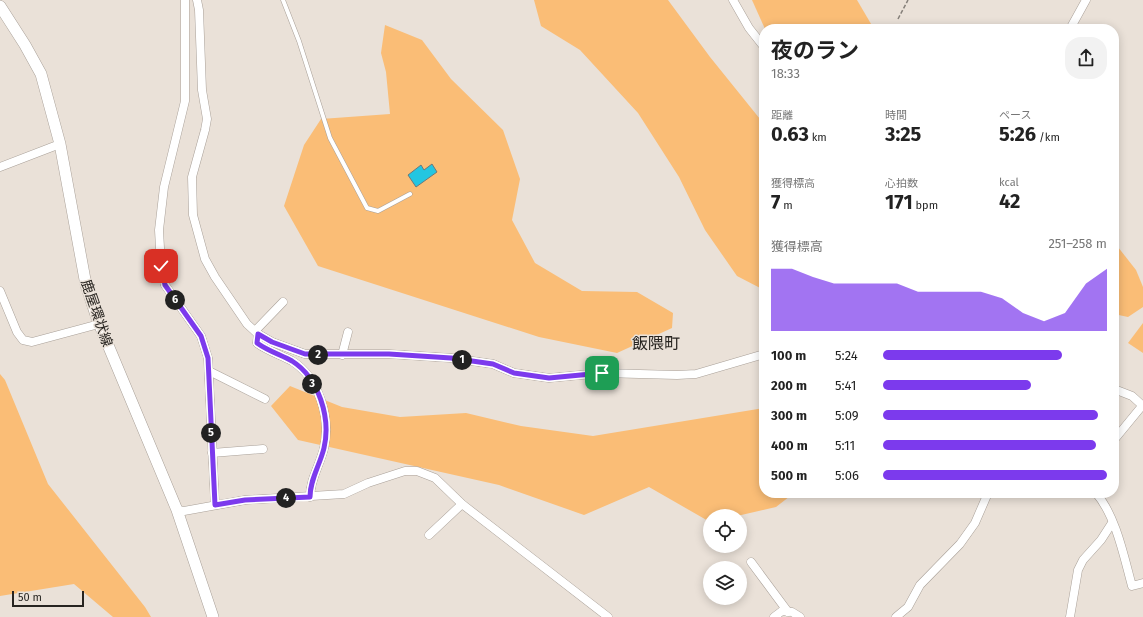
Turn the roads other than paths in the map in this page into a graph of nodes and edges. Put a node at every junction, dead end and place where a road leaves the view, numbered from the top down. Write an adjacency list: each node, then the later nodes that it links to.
1 (185, 0): 19 (street)
2 (197, 0): 15 (street)
3 (283, 0): 11 (lane)
4 (733, 0): 8 (street)
5 (1086, 0): 7 (street)
6 (0, 6): 9 (main road, 鹿屋環状線)
7 (1073, 24)
8 (759, 41)
9 (60, 144): 10 (street); 14 (main road, 鹿屋環状線)
10 (0, 167)
11 (410, 194)
12 (0, 291): 14 (street)
13 (283, 302): 15 (street)
14 (99, 324): 31 (main road, 鹿屋環状線)
15 (257, 332): 17 (street); 26 (street)
16 (348, 332): 17 (street)
17 (342, 355): 18 (street)
18 (759, 355)
19 (209, 371): 21 (street); 25 (street)
20 (1119, 391): 22 (street)
21 (265, 399)
22 (1143, 406): 23 (street)
23 (1119, 434)
24 (263, 449): 25 (street)
25 (212, 453): 30 (street)
26 (310, 497): 29 (street); 30 (street)
27 (986, 498): 41 (street)
28 (1100, 498): 32 (street)
29 (462, 504): 33 (street); 38 (street)
30 (215, 505): 31 (street)
31 (177, 510): 37 (main road, 鹿屋環状線)
32 (1112, 523): 35 (street); 42 (street)
33 (429, 535)
34 (751, 562): 36 (street)
35 (1143, 583)
36 (788, 612): 39 (street); 40 (street)
37 (213, 617)
38 (608, 617)
39 (774, 617)
40 (800, 617)
41 (896, 617)
42 (1070, 617)

